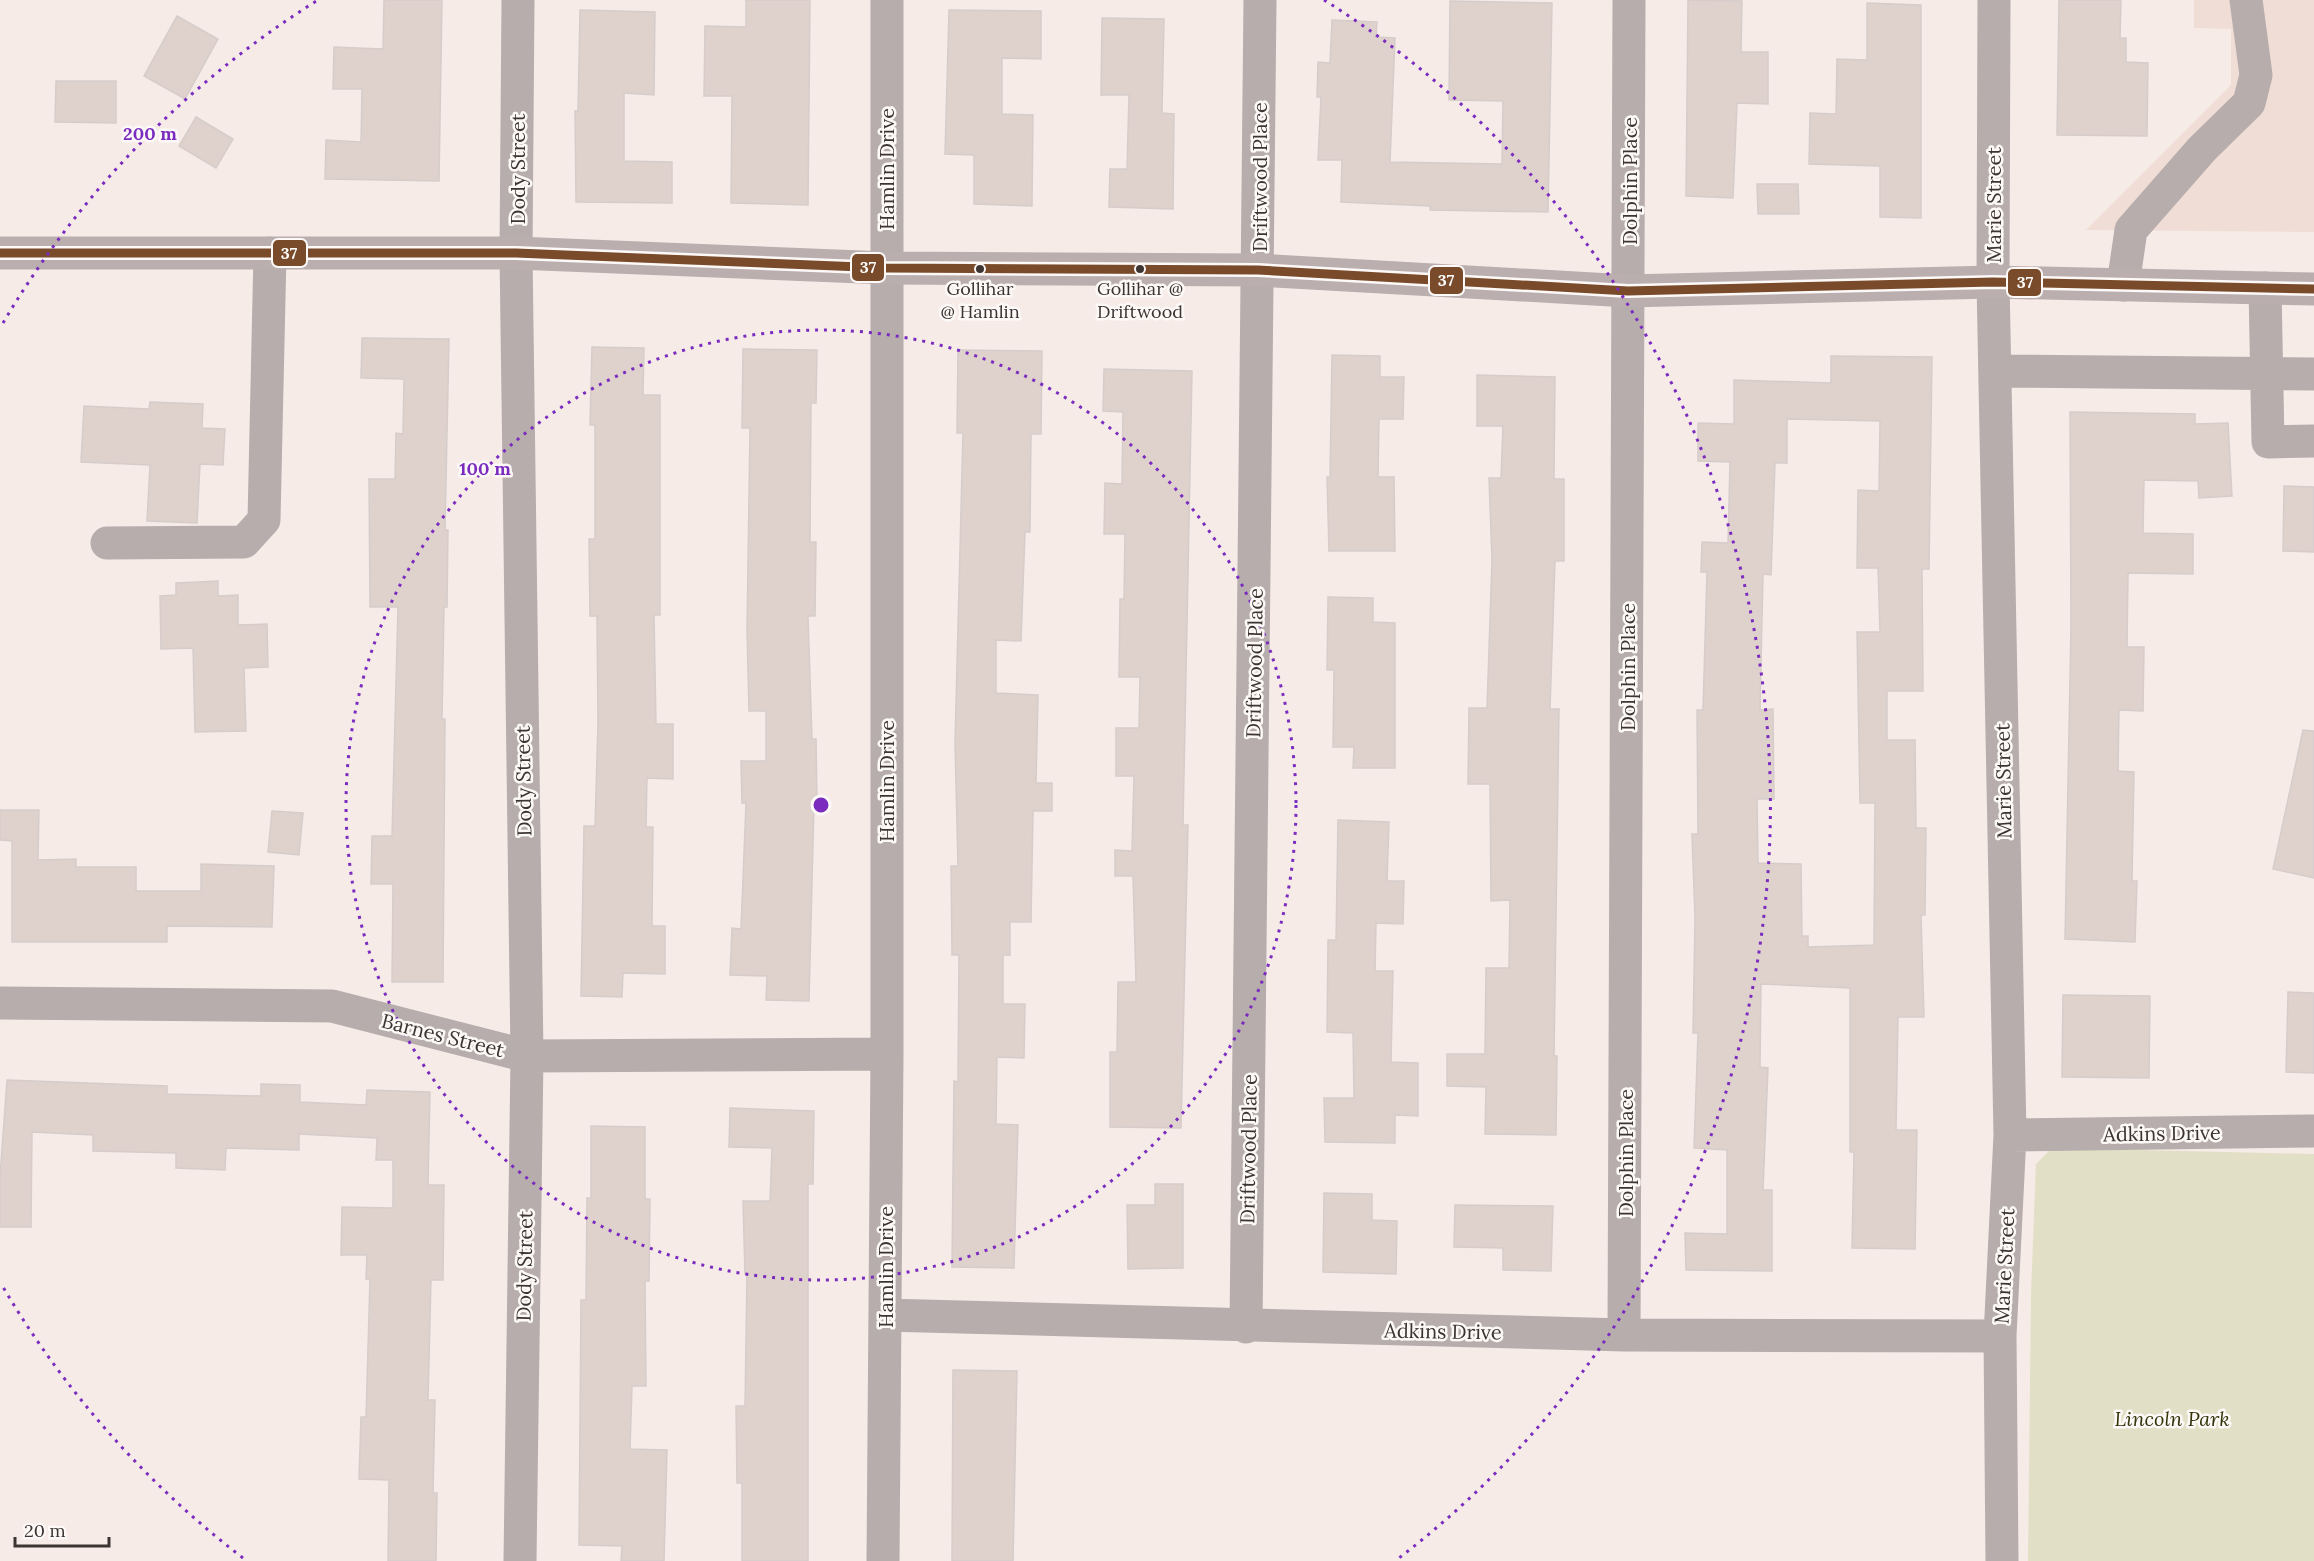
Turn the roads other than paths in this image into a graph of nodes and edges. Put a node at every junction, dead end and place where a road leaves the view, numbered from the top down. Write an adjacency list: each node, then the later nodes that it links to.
1 (518, 0): 9 (street, Dody Street)
2 (887, 0): 10 (street, Hamlin Drive)
3 (1260, 0): 11 (street, Driftwood Place)
4 (1629, 0): 16 (street, Dolphin Place)
5 (1994, 0): 12 (street, Marie Street)
6 (2246, 0): 13 (street)
7 (0, 253): 8 (main road)
8 (270, 253): 9 (main road); 21 (street)
9 (516, 253): 10 (main road); 24 (street, Dody Street)
10 (886, 268): 11 (main road); 23 (street, Hamlin Drive)
11 (1258, 270): 16 (main road); 28 (street, Driftwood Place)
12 (1992, 282): 13 (main road); 16 (main road); 17 (street, Marie Street)
13 (2123, 285): 14 (main road)
14 (2265, 288): 15 (main road); 18 (street)
15 (2314, 289)
16 (1628, 291): 29 (street, Dolphin Place)
17 (1995, 371): 18 (street); 26 (street, Marie Street)
18 (2266, 374): 19 (street); 20 (street)
19 (2314, 374)
20 (2314, 441)
21 (107, 543)
22 (0, 1003): 24 (street, Barnes Street)
23 (886, 1054): 24 (street, Barnes Street); 27 (street, Hamlin Drive)
24 (526, 1056): 31 (street, Dody Street)
25 (2314, 1131): 26 (street, Adkins Drive)
26 (2010, 1135): 30 (street, Marie Street)
27 (885, 1315): 28 (street, Adkins Drive); 32 (street, Hamlin Drive)
28 (1246, 1327): 29 (street, Adkins Drive)
29 (1624, 1335): 30 (street, Adkins Drive)
30 (2000, 1336): 33 (street, Marie Street)
31 (520, 1561)
32 (883, 1561)
33 (2002, 1561)

